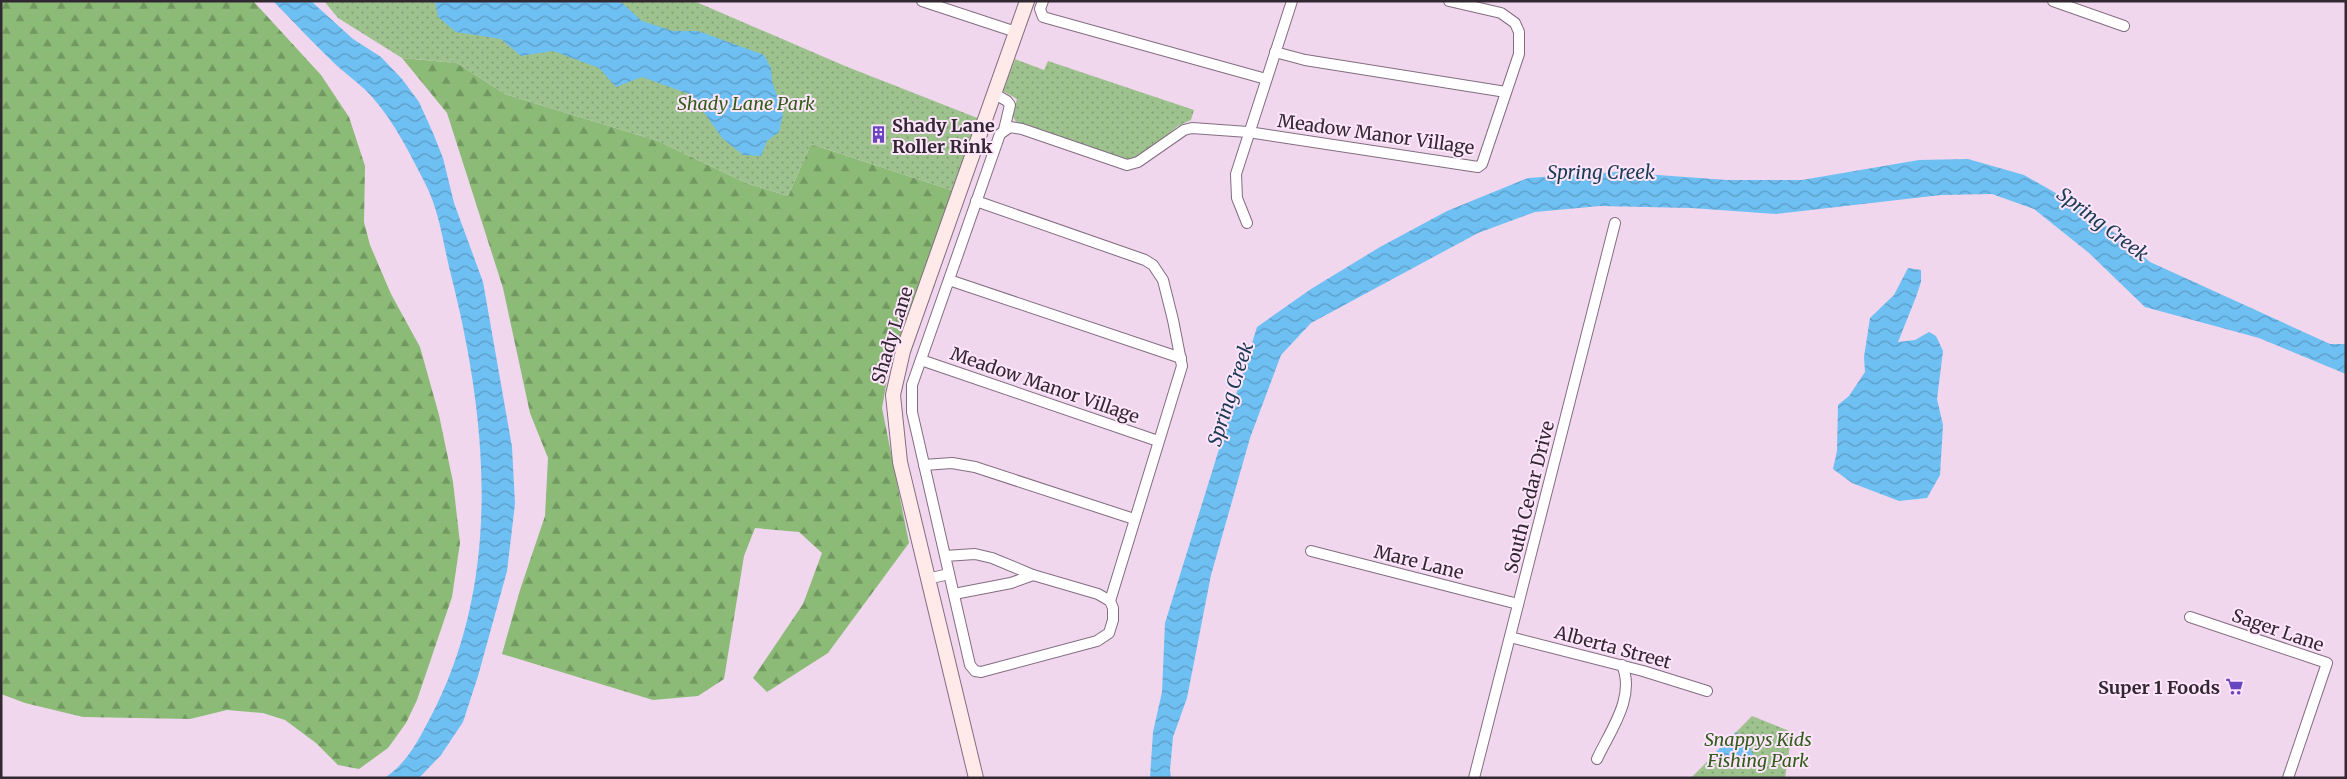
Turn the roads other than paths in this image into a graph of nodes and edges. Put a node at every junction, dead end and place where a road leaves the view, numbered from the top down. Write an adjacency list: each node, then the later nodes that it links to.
1 (922, 1): 9 (street)
2 (1027, 1): 9 (main road, Shady Lane)
3 (1043, 1): 11 (street)
4 (1449, 1): 7 (street, Meadow Manor Village)
5 (2053, 1): 8 (street)
6 (1289, 2): 10 (street, Meadow Manor Village)
7 (1489, 5): 12 (street, Meadow Manor Village)
8 (2124, 26)
9 (1016, 32): 13 (main road, Shady Lane)
10 (1275, 52): 11 (street, Meadow Manor Village); 12 (street)
11 (1266, 79): 15 (street, Meadow Manor Village)
12 (1506, 92): 15 (street, Meadow Manor Village)
13 (995, 94): 14 (street, Meadow Manor Village); 29 (main road, Shady Lane)
14 (1004, 130): 15 (street, Meadow Manor Village); 16 (street, Meadow Manor Village)
15 (1248, 132): 17 (street, Meadow Manor Village)
16 (976, 202): 19 (street, Meadow Manor Village); 20 (street, Meadow Manor Village)
17 (1247, 223)
18 (1615, 223): 32 (street, South Cedar Drive)
19 (949, 280): 20 (street); 21 (street, Meadow Manor Village)
20 (1181, 358): 22 (street, Meadow Manor Village)
21 (921, 360): 22 (street, Meadow Manor Village); 23 (street, Meadow Manor Village)
22 (1158, 441): 24 (street, Meadow Manor Village)
23 (924, 465): 24 (street); 26 (street, Meadow Manor Village)
24 (1134, 519): 31 (street, Meadow Manor Village)
25 (1311, 551): 32 (street, Mare Lane)
26 (945, 556): 27 (street, Meadow Manor Village); 28 (street)
27 (949, 574): 29 (street); 30 (street, Meadow Manor Village)
28 (1033, 575): 30 (street); 31 (street)
29 (927, 579): 38 (main road, Shady Lane)
30 (954, 594): 31 (street, Meadow Manor Village)
31 (1110, 601)
32 (1518, 604): 34 (street, South Cedar Drive)
33 (2190, 617): 40 (street, Sager Lane)
34 (1510, 637): 35 (street, Alberta Street); 39 (street, South Cedar Drive)
35 (1622, 665): 36 (street, Alberta Street); 37 (street)
36 (1707, 691)
37 (1597, 759)
38 (976, 778)
39 (1474, 778)
40 (2288, 778)

